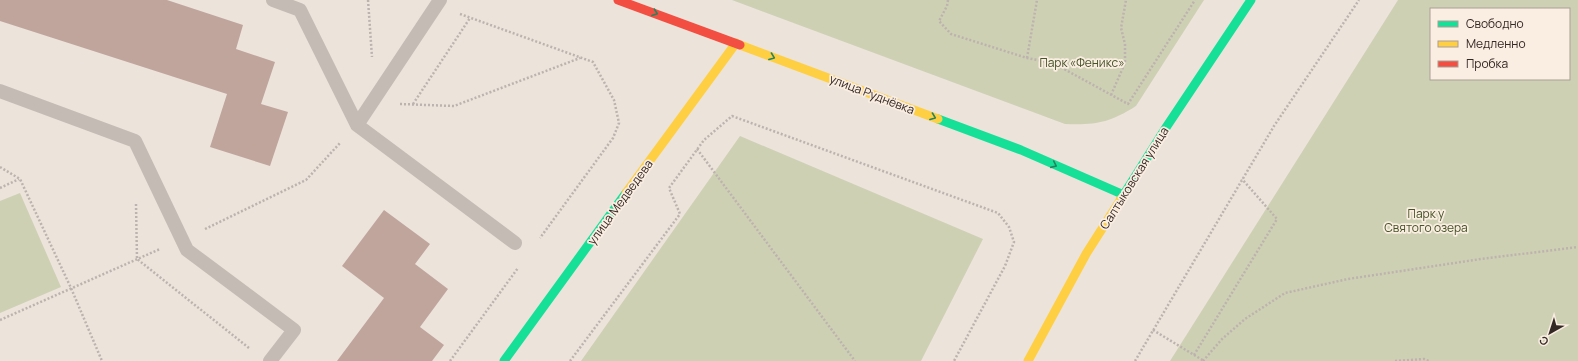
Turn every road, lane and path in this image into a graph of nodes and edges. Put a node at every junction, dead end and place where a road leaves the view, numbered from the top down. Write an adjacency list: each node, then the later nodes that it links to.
1 (273, 0): 19 (lane)
2 (368, 0): 17 (path)
3 (618, 0): 12 (street, улица Руднёвка, one-way to 12)
4 (948, 0): 14 (path)
5 (1037, 0): 14 (path)
6 (1126, 0): 16 (path)
7 (1195, 0): 16 (path)
8 (1251, 0): 25 (street, Салтыковская улица)
9 (1359, 0): 23 (path)
10 (438, 3): 11 (path); 17 (lane)
11 (470, 18): 13 (path); 18 (path)
12 (736, 43): 25 (street, улица Руднёвка, one-way to 25); 38 (street, улица Медведева)
13 (581, 58): 18 (path); 28 (path)
14 (1027, 58): 16 (path)
15 (0, 92): 26 (lane)
16 (1111, 95)
17 (373, 101): 18 (path); 19 (lane)
18 (413, 105)
19 (357, 125): 26 (path); 27 (lane)
20 (697, 149): 39 (path); 40 (path); 41 (path)
21 (0, 167): 22 (path)
22 (20, 179): 24 (path); 31 (path)
23 (1242, 179): 33 (path); 34 (path)
24 (0, 188)
25 (1124, 195): 42 (street, Салтыковская улица)
26 (182, 240): 31 (path); 36 (lane)
27 (515, 243)
28 (535, 244)
29 (1578, 247): 44 (path)
30 (521, 263): 37 (path)
31 (71, 288): 32 (path); 35 (path)
32 (0, 320)
33 (1153, 330): 34 (path); 43 (path)
34 (1194, 355): 44 (path)
35 (102, 361)
36 (270, 361)
37 (450, 361)
38 (504, 361)
39 (570, 361)
40 (855, 361)
41 (954, 361)
42 (1028, 361)
43 (1135, 361)
44 (1204, 361)
45 (1395, 361): 46 (path)
46 (1429, 361)

